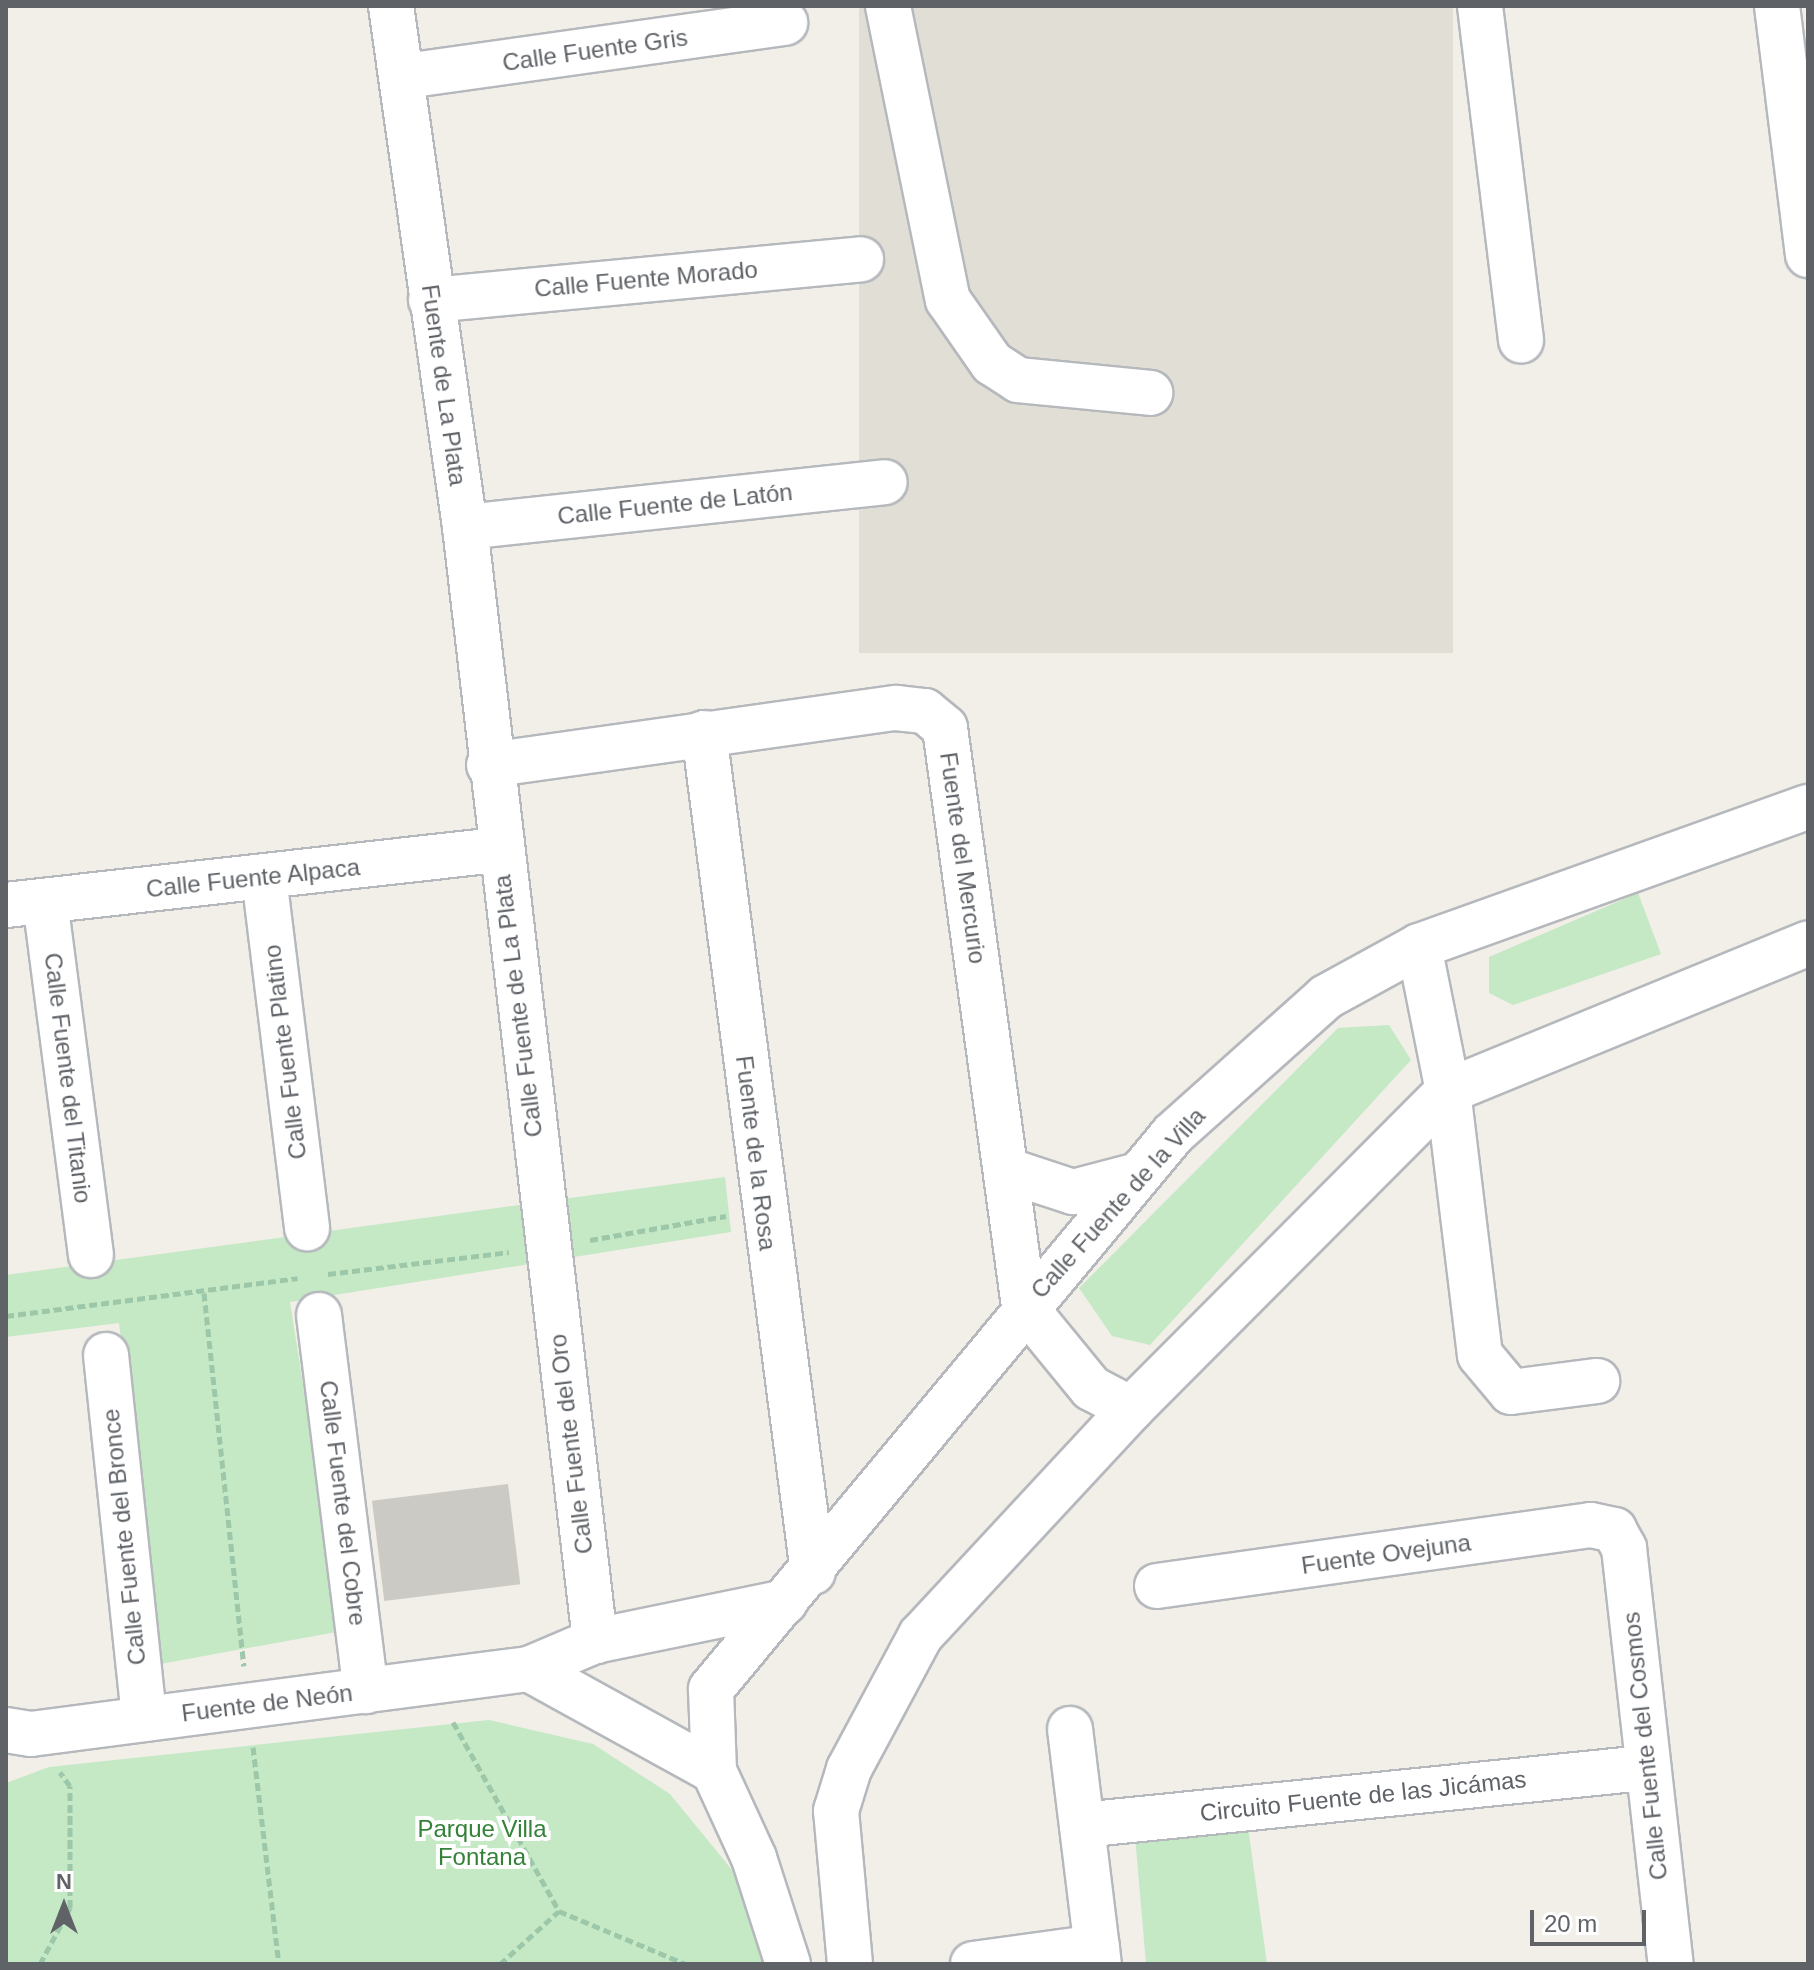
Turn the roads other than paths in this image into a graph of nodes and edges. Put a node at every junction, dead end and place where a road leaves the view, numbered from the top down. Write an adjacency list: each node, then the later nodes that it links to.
1 (391, 6): 6 (street, Fuente de La Plata)
2 (888, 6): 11 (street)
3 (1480, 6): 10 (street)
4 (1777, 6): 7 (street)
5 (785, 23): 6 (street, Calle Fuente Gris)
6 (406, 76): 9 (street, Fuente de La Plata)
7 (1808, 255)
8 (861, 259): 9 (street, Calle Fuente Morado)
9 (431, 300): 13 (street, Fuente de La Plata)
10 (1521, 340)
11 (1150, 393)
12 (885, 482): 13 (street, Calle Fuente de Latón)
13 (465, 527): 15 (street, Fuente de La Plata)
14 (704, 733): 15 (street, Fuente del Mercurio); 23 (street, Fuente del Mercurio); 35 (street, Fuente de la Rosa)
15 (489, 765): 17 (street, Calle Fuente de La Plata)
16 (1808, 807): 21 (street, Calle Fuente de la Villa)
17 (499, 850): 18 (street, Calle Fuente Alpaca); 26 (street, Calle Fuente de La Plata)
18 (264, 877): 19 (street, Calle Fuente Alpaca); 25 (street, Calle Fuente Platino)
19 (26, 903): 27 (street, Calle Fuente del Titanio)
20 (1808, 943): 22 (street)
21 (1419, 946): 22 (street); 24 (street, Calle Fuente de la Villa)
22 (1448, 1091): 31 (street); 32 (street)
23 (1006, 1170): 24 (street); 28 (street, Fuente del Mercurio)
24 (1138, 1175): 28 (street, Calle Fuente de la Villa)
25 (307, 1228)
26 (547, 1247): 36 (street, Calle Fuente del Oro)
27 (91, 1255)
28 (1024, 1306): 32 (street); 35 (street, Calle Fuente de la Villa)
29 (319, 1315): 38 (street, Calle Fuente del Cobre)
30 (106, 1355): 39 (street, Calle Fuente del Bronce)
31 (1597, 1381)
32 (1131, 1409): 47 (street)
33 (1614, 1530): 34 (street, Fuente Ovejuna); 42 (street, Calle Fuente del Cosmos)
34 (1157, 1586)
35 (799, 1587): 36 (street, Fuente de Neón); 43 (street, Calle Fuente de la Villa)
36 (595, 1641): 37 (street, Fuente de Neón)
37 (529, 1669): 38 (street, Fuente de Neón); 43 (street)
38 (366, 1691): 39 (street, Fuente de Neón)
39 (144, 1719): 41 (street, Fuente de Neón)
40 (1070, 1729): 44 (street)
41 (14, 1737)
42 (1644, 1768): 44 (street, Circuito Fuente de las Jicámas); 49 (street, Calle Fuente del Cosmos)
43 (714, 1771): 46 (street)
44 (1082, 1825): 45 (street)
45 (1098, 1956): 48 (street)
46 (788, 1964)
47 (850, 1964)
48 (973, 1964)
49 (1671, 1964)

